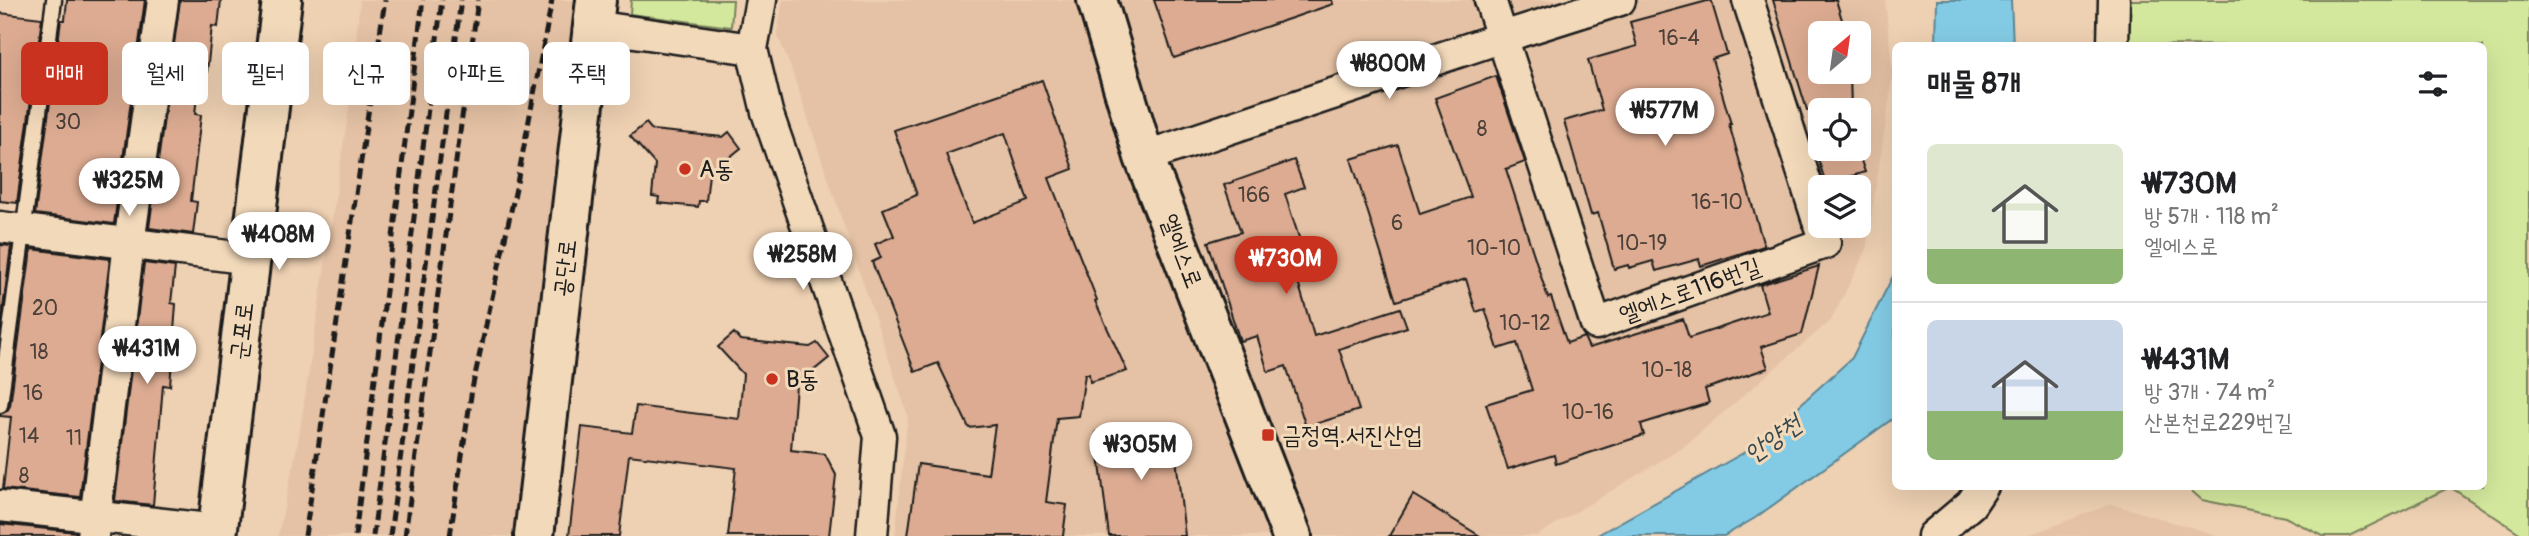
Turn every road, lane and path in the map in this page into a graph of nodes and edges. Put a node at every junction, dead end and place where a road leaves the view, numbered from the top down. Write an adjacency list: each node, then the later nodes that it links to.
1 (54, 0): 15 (lane)
2 (163, 0): 16 (street)
3 (282, 0): 17 (street, 군포로)
4 (761, 0): 13 (street)
5 (1097, 0): 14 (street, 엘에스로)
6 (1490, 0): 11 (street, 엘에스로116번길)
7 (1620, 0): 11 (street)
8 (1748, 0): 11 (street, 엘에스로116번길)
9 (2114, 0): 12 (street)
10 (594, 13): 13 (street); 23 (street, 공단로)
11 (1503, 37): 14 (street)
12 (2113, 42)
13 (752, 49): 24 (street)
14 (1144, 157): 25 (street, 엘에스로)
15 (11, 229): 16 (street); 18 (lane)
16 (129, 244): 17 (street); 21 (street)
17 (251, 259): 22 (street, 군포로)
18 (0, 405)
19 (1980, 490): 26 (street)
20 (0, 506): 21 (street)
21 (94, 526): 22 (street)
22 (217, 533)
23 (534, 536)
24 (872, 536)
25 (1293, 536)
26 (1933, 536)

